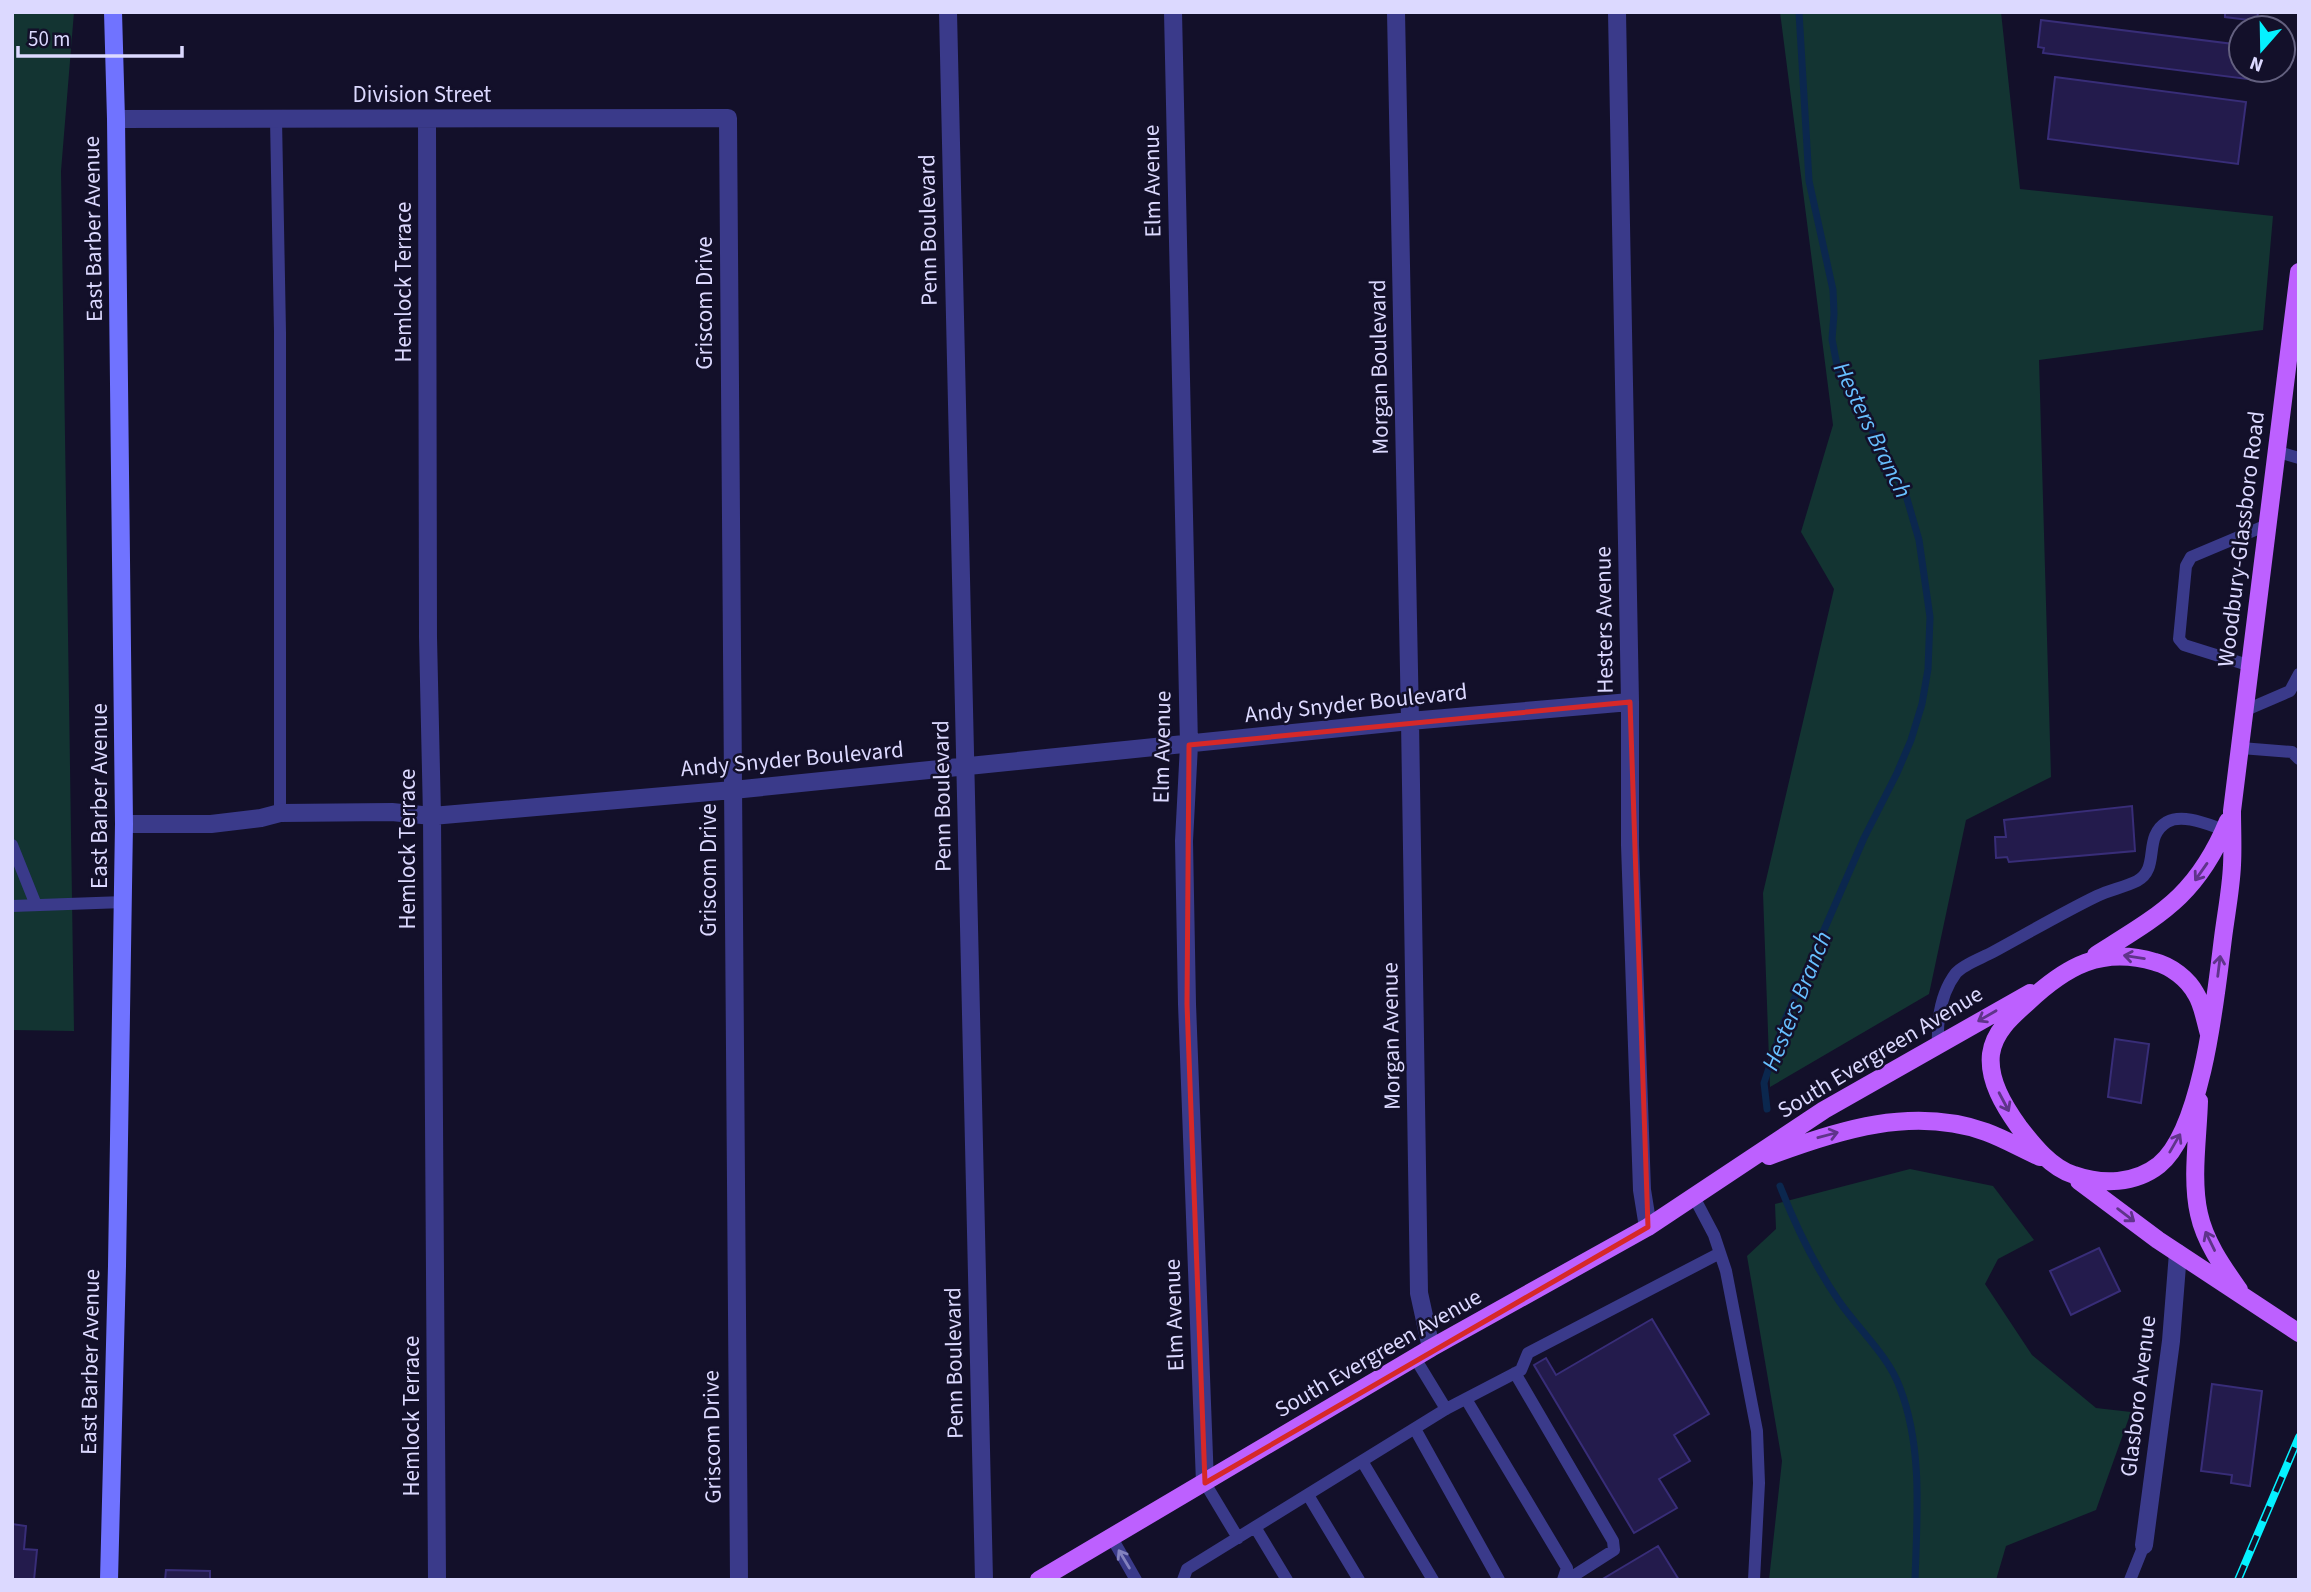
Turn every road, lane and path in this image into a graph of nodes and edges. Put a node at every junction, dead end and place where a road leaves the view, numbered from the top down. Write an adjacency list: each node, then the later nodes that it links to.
1 (113, 12): 7 (street, East Barber Avenue)
2 (948, 12): 22 (street, Penn Boulevard)
3 (1173, 12): 19 (street, Elm Avenue)
4 (1396, 12): 18 (street, Morgan Boulevard)
5 (1617, 12): 16 (street, Hesters Avenue)
6 (728, 118): 9 (street, Division Street); 23 (street, Griscom Drive)
7 (116, 119): 8 (street, Division Street); 27 (street, East Barber Avenue)
8 (276, 119): 9 (street, Division Street); 25 (lane)
9 (426, 119): 26 (street, Hemlock Terrace)
10 (2299, 272): 11 (main road, Woodbury-Glassboro Road)
11 (2275, 451): 12 (lane); 13 (main road, Woodbury-Glassboro Road)
12 (2299, 458)
13 (2267, 525): 14 (main road, Woodbury-Glassboro Road); 14 (lane)
14 (2251, 666): 17 (main road, Woodbury-Glassboro Road)
15 (2299, 674): 17 (lane)
16 (1630, 702): 18 (street, Andy Snyder Boulevard); 42 (street, Hesters Avenue)
17 (2246, 710): 20 (main road, Woodbury-Glassboro Road)
18 (1410, 721): 19 (street, Andy Snyder Boulevard); 47 (street, Morgan Avenue)
19 (1189, 745): 22 (street, Andy Snyder Boulevard); 53 (street, Elm Avenue)
20 (2241, 748): 21 (lane); 24 (main road, Woodbury-Glassboro Road)
21 (2299, 759)
22 (966, 767): 23 (street, Andy Snyder Boulevard); 62 (street, Penn Boulevard)
23 (733, 790): 26 (street, Andy Snyder Boulevard); 61 (street, Griscom Drive)
24 (2232, 811): 28 (main road, Woodbury-Glassboro Road); 35 (main road, Woodbury-Glassboro Road, one-way to 24)
25 (280, 813): 26 (street, Andy Snyder Boulevard); 27 (street, Andy Snyder Boulevard)
26 (432, 816): 60 (street, Hemlock Terrace)
27 (124, 824): 30 (street, East Barber Avenue)
28 (2225, 830): 33 (main road, Woodbury-Glassboro Road, one-way to 33); 36 (lane)
29 (12, 845): 31 (lane)
30 (124, 902): 31 (lane); 59 (street, East Barber Avenue)
31 (36, 905): 32 (lane)
32 (12, 906)
33 (2077, 967): 34 (main road); 35 (main road, one-way to 33)
34 (2047, 985): 36 (main road, South Evergreen Avenue, one-way to 36); 38 (main road, one-way to 38)
35 (2209, 1034): 37 (main road)
36 (1938, 1044): 39 (main road, South Evergreen Avenue)
37 (2199, 1084): 40 (main road, one-way to 37); 45 (main road, one-way to 37)
38 (2053, 1164): 39 (main road, South Evergreen Avenue, one-way to 38); 40 (main road)
39 (1741, 1166): 41 (main road, South Evergreen Avenue)
40 (2071, 1175): 44 (main road, one-way to 44)
41 (1694, 1197): 42 (main road, South Evergreen Avenue); 43 (lane)
42 (1647, 1227): 47 (main road, South Evergreen Avenue)
43 (1720, 1253): 48 (lane); 71 (lane)
44 (2178, 1253): 45 (main road); 58 (street, Glasboro Avenue)
45 (2246, 1299): 46 (main road)
46 (2299, 1333)
47 (1423, 1353): 50 (lane); 53 (main road, South Evergreen Avenue)
48 (1515, 1373): 49 (lane); 70 (lane)
49 (1466, 1399): 50 (lane); 70 (lane)
50 (1446, 1409): 51 (lane)
51 (1415, 1429): 52 (lane); 69 (lane)
52 (1362, 1461): 54 (lane); 68 (lane)
53 (1205, 1483): 56 (main road, South Evergreen Avenue); 57 (lane)
54 (1308, 1495): 55 (lane); 67 (lane)
55 (1255, 1527): 57 (lane); 66 (lane)
56 (1112, 1538): 63 (main road, South Evergreen Avenue); 64 (lane, one-way to 56)
57 (1238, 1538): 65 (lane)
58 (2144, 1545): 72 (lane)
59 (109, 1580)
60 (437, 1580)
61 (739, 1580)
62 (984, 1580)
63 (1040, 1580)
64 (1136, 1580)
65 (1183, 1580)
66 (1287, 1580)
67 (1359, 1580)
68 (1433, 1580)
69 (1499, 1580)
70 (1565, 1580)
71 (1754, 1580)
72 (2130, 1580)

